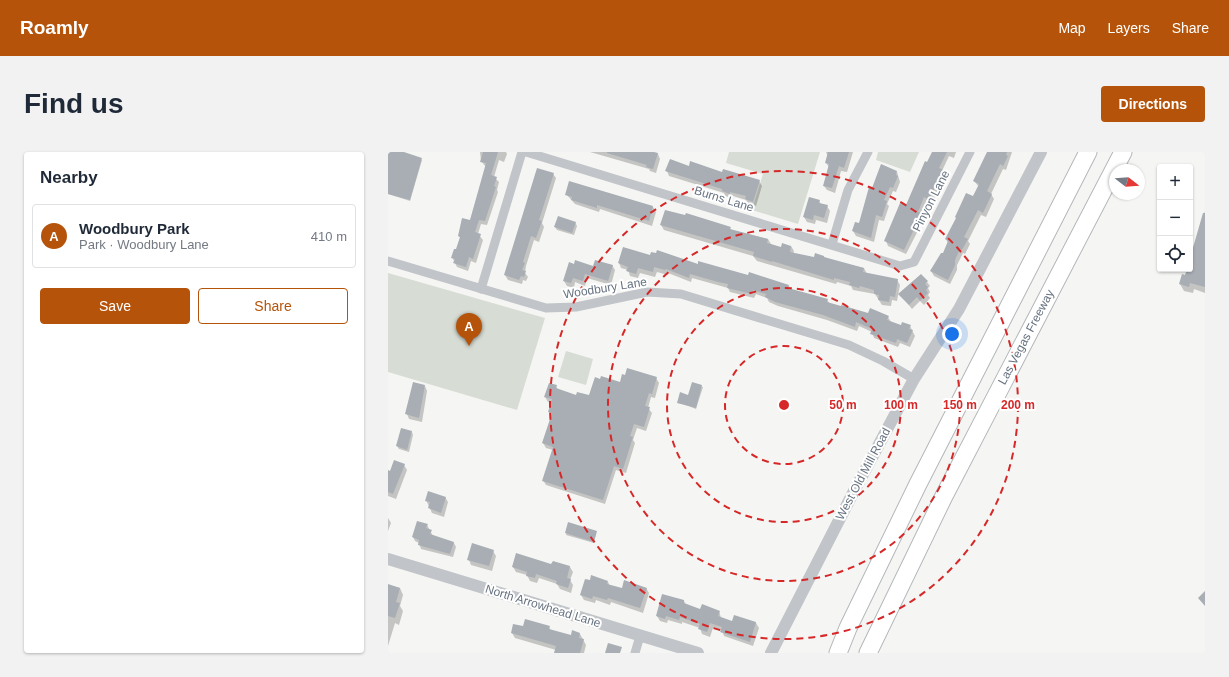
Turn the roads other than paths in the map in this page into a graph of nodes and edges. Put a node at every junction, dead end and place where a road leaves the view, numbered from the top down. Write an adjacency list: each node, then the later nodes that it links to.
1 (522, 152): 11 (street)
2 (526, 152): 8 (street, Burns Lane)
3 (868, 152): 8 (street)
4 (970, 152): 10 (street, Pinyon Lane)
5 (1041, 152): 12 (street, West Old Mill Road)
6 (1088, 152): 18 (highway)
7 (1123, 152): 19 (highway, Las Vegas Freeway)
8 (832, 244): 10 (street, Burns Lane)
9 (388, 261): 11 (street, Woodbury Lane)
10 (914, 262)
11 (481, 289): 12 (street, Woodbury Lane)
12 (914, 379): 17 (street, West Old Mill Road)
13 (388, 558): 14 (street, North Arrowhead Lane)
14 (640, 636): 15 (street); 16 (street, North Arrowhead Lane)
15 (635, 653)
16 (698, 653)
17 (771, 653)
18 (838, 653)
19 (868, 653)

